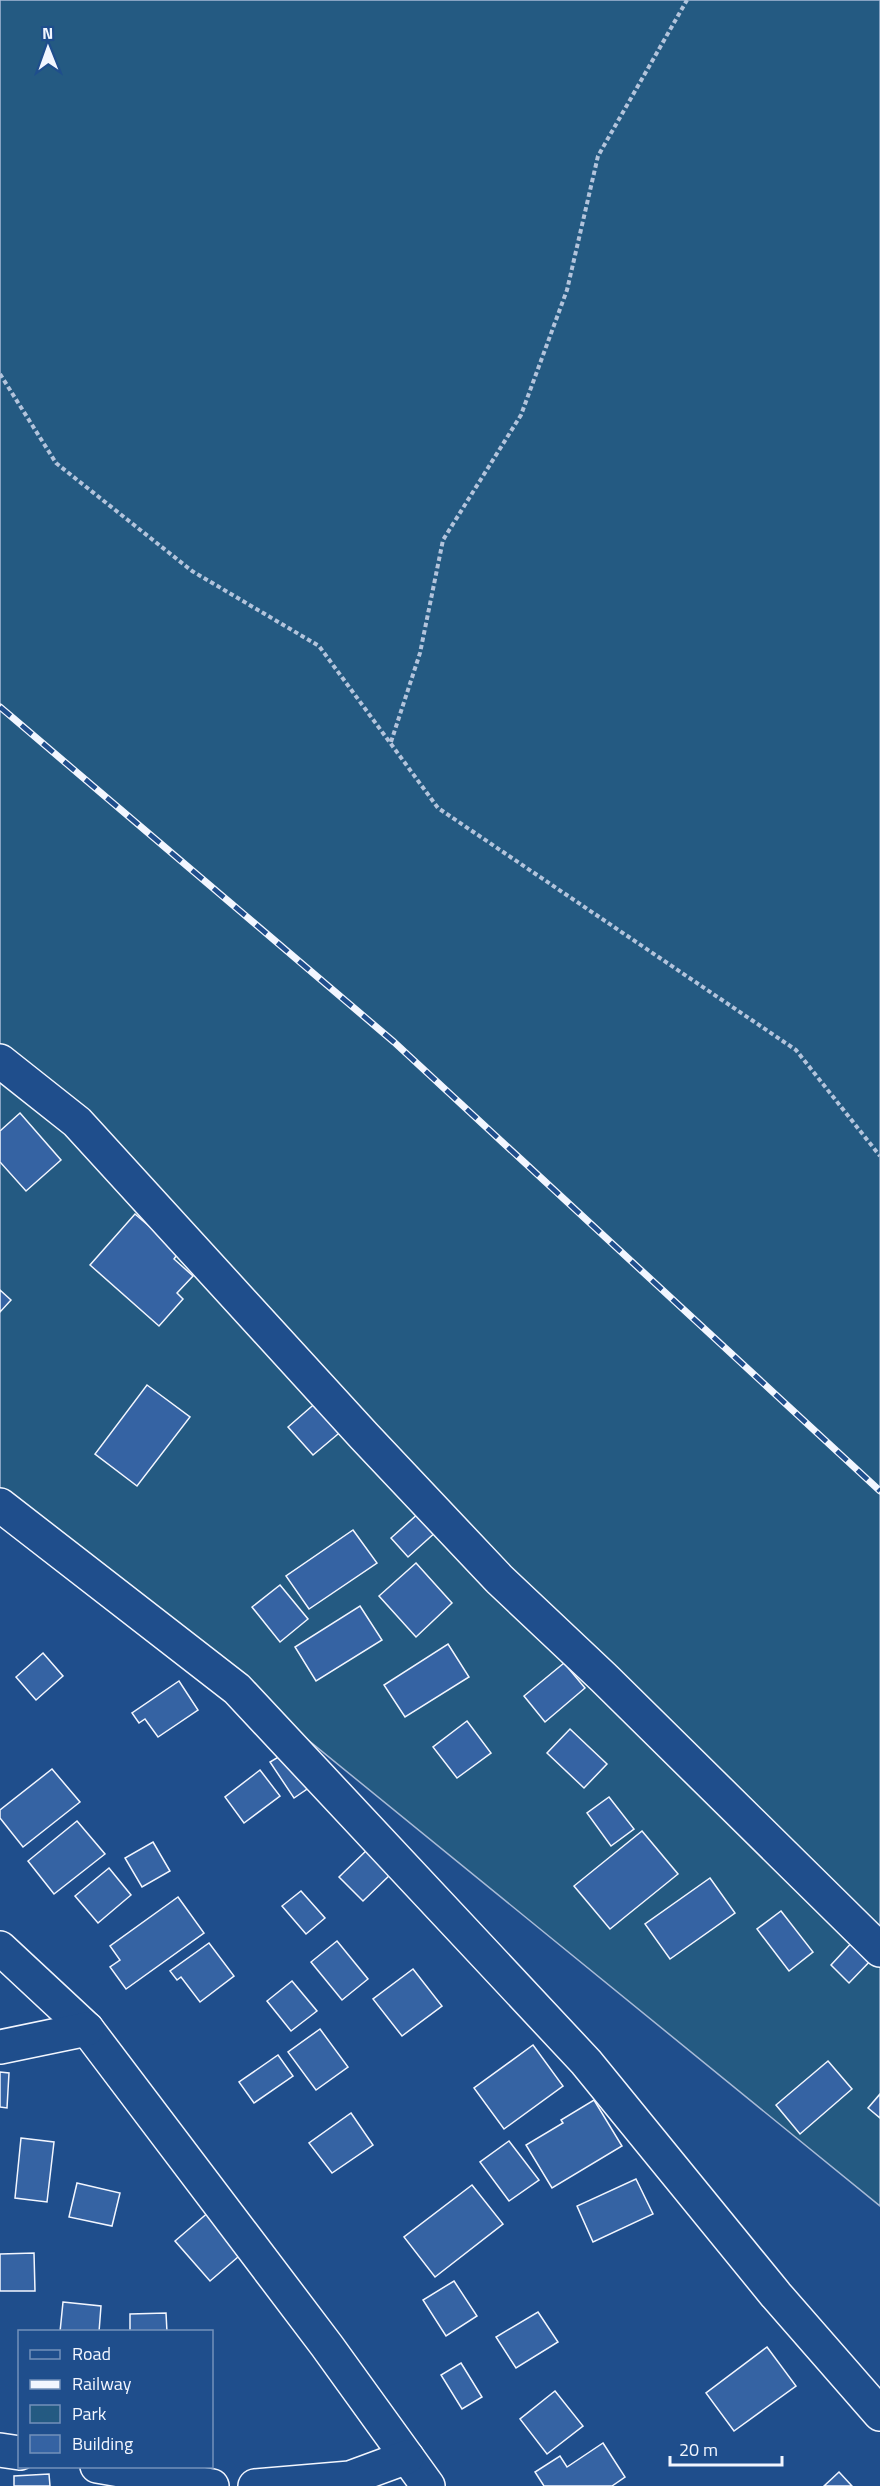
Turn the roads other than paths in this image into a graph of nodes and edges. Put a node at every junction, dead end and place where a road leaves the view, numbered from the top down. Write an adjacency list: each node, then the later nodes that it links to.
1 (0, 1061): 4 (street)
2 (0, 1504): 7 (street)
3 (0, 1948): 5 (street)
4 (880, 1950)
5 (87, 2029): 6 (street); 10 (street)
6 (0, 2047)
7 (880, 2414)
8 (0, 2450): 9 (street)
9 (18, 2453)
10 (407, 2457): 13 (street); 14 (street)
11 (108, 2468): 12 (street)
12 (212, 2486)
13 (255, 2486)
14 (428, 2486)

